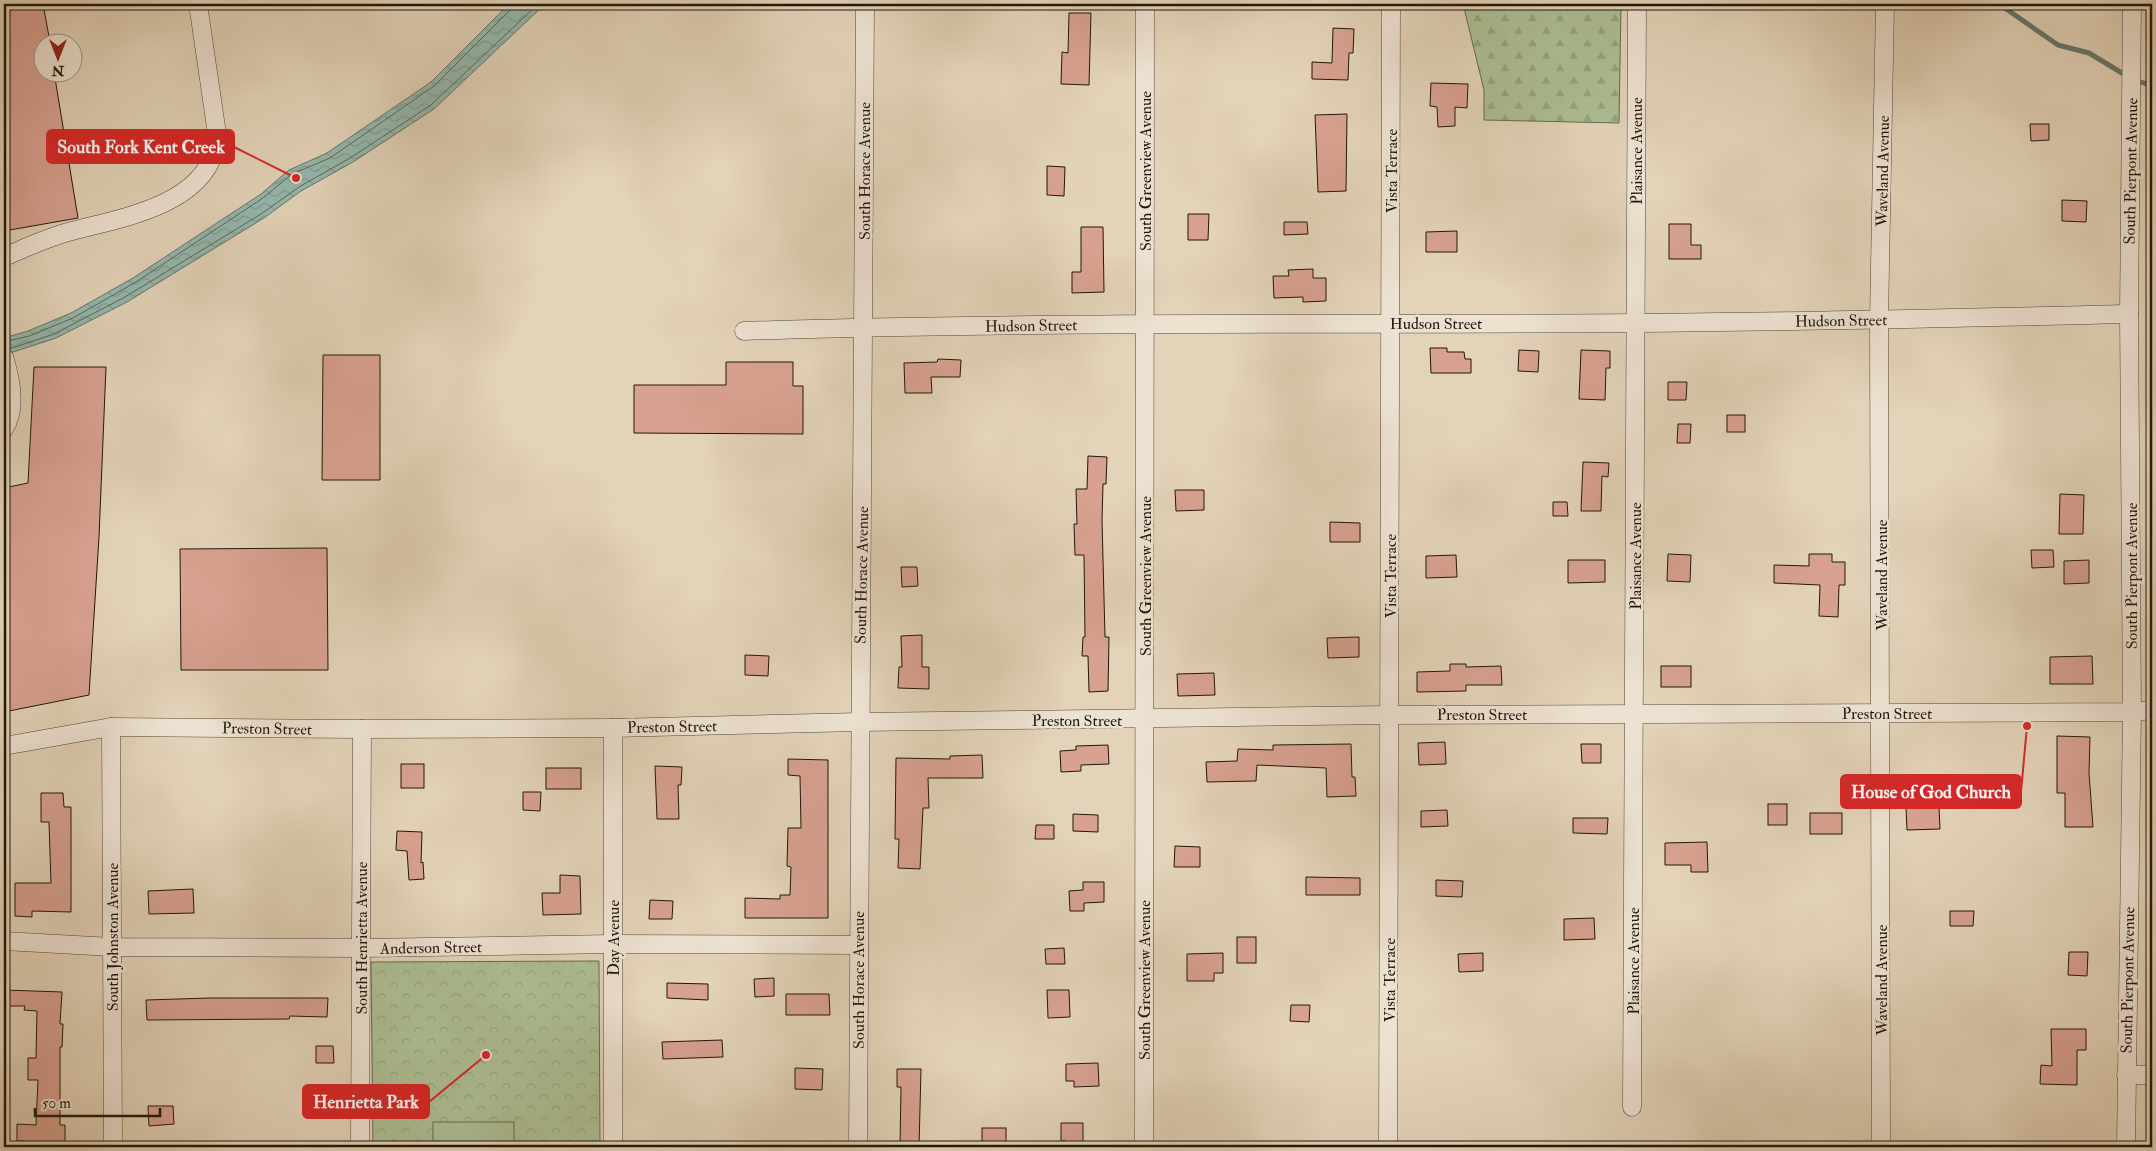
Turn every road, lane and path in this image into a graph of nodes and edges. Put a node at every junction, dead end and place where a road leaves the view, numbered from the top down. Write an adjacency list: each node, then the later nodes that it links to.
1 (198, 4): 8 (street)
2 (865, 4): 14 (street, South Horace Avenue)
3 (1144, 4): 13 (street, South Greenview Avenue)
4 (1391, 4): 11 (street, Vista Terrace)
5 (1637, 4): 12 (street, Plaisance Avenue)
6 (1885, 4): 10 (street, Waveland Avenue)
7 (2132, 4): 9 (street, South Pierpont Avenue)
8 (4, 256)
9 (2129, 314): 10 (street, Hudson Street); 19 (street, South Pierpont Avenue)
10 (1879, 319): 12 (street, Hudson Street); 21 (street, Waveland Avenue)
11 (1391, 323): 12 (street, Hudson Street); 13 (street, Hudson Street); 22 (street, Vista Terrace)
12 (1636, 323): 20 (street, Plaisance Avenue)
13 (1145, 324): 14 (street, Hudson Street); 23 (street, South Greenview Avenue)
14 (864, 327): 15 (street, Hudson Street); 24 (street, South Horace Avenue)
15 (744, 331)
16 (5, 360): 17 (street)
17 (4, 429)
18 (2152, 710): 19 (street, Preston Street)
19 (2132, 712): 21 (street, Preston Street); 34 (street, South Pierpont Avenue)
20 (1635, 713): 21 (street, Preston Street); 22 (street, Preston Street); 36 (street, Plaisance Avenue)
21 (1882, 714): 43 (street, Waveland Avenue)
22 (1390, 715): 23 (street, Preston Street); 42 (street, Vista Terrace)
23 (1145, 719): 24 (street, Preston Street); 41 (street, South Greenview Avenue)
24 (859, 722): 26 (street, Preston Street); 31 (street, South Horace Avenue)
25 (111, 727): 27 (street, Preston Street); 28 (street, Preston Street); 32 (street, South Johnston Avenue)
26 (613, 728): 27 (street, Preston Street); 30 (street, Day Avenue)
27 (362, 729): 33 (street, South Henrietta Avenue)
28 (4, 746)
29 (4, 941): 32 (street, Anderson Street)
30 (612, 944): 31 (street, Anderson Street); 33 (street, Anderson Street); 39 (street, Day Avenue)
31 (858, 945): 40 (street, South Horace Avenue)
32 (112, 947): 33 (street, Anderson Street); 37 (street, South Johnston Avenue)
33 (362, 948): 38 (street, South Henrietta Avenue)
34 (2126, 1075): 35 (street); 44 (street, South Pierpont Avenue)
35 (2152, 1075)
36 (1632, 1107)
37 (113, 1147)
38 (360, 1147)
39 (613, 1147)
40 (858, 1147)
41 (1144, 1147)
42 (1388, 1147)
43 (1881, 1147)
44 (2126, 1147)

